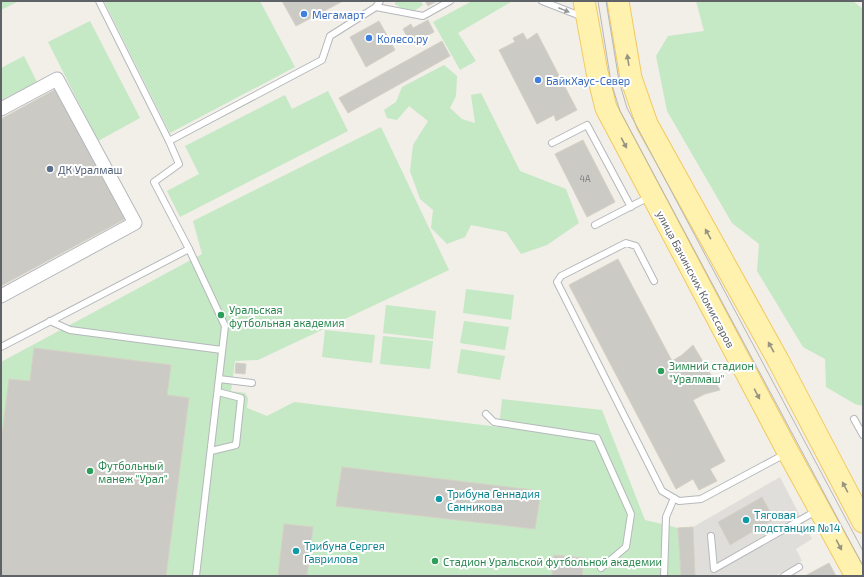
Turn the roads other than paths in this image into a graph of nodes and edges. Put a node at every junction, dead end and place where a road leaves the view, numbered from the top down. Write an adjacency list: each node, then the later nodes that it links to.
1 (99, 1): 9 (lane)
2 (380, 1): 6 (lane)
3 (450, 1): 6 (lane)
4 (542, 1): 7 (lane, one-way to 7)
5 (618, 1): 30 (main road, one-way to 5)
6 (376, 7): 9 (lane)
7 (586, 10): 11 (main road, улица Бакинских Комиссаров, one-way to 11)
8 (1, 109): 16 (street)
9 (169, 141): 14 (lane)
10 (552, 143): 12 (lane)
11 (652, 196): 12 (lane); 27 (main road, улица Бакинских Комиссаров, one-way to 27)
12 (631, 207): 13 (lane)
13 (595, 225)
14 (189, 249): 17 (lane); 19 (lane)
15 (654, 281): 28 (lane)
16 (1, 296)
17 (50, 321): 18 (lane); 19 (lane)
18 (1, 347)
19 (222, 350): 20 (lane)
20 (219, 379): 21 (lane); 22 (lane)
21 (252, 383)
22 (218, 392): 26 (lane); 26 (lane)
23 (486, 414): 33 (lane)
24 (854, 419): 25 (lane)
25 (863, 435)
26 (211, 451): 34 (lane)
27 (788, 452): 28 (lane); 29 (main road, улица Бакинских Комиссаров)
28 (674, 498): 35 (lane)
29 (820, 509): 31 (lane); 37 (main road, улица Бакинских Комиссаров, one-way to 37)
30 (863, 522)
31 (711, 536)
32 (799, 567): 36 (lane)
33 (601, 568)
34 (196, 576)
35 (664, 576)
36 (784, 576)
37 (856, 576)

